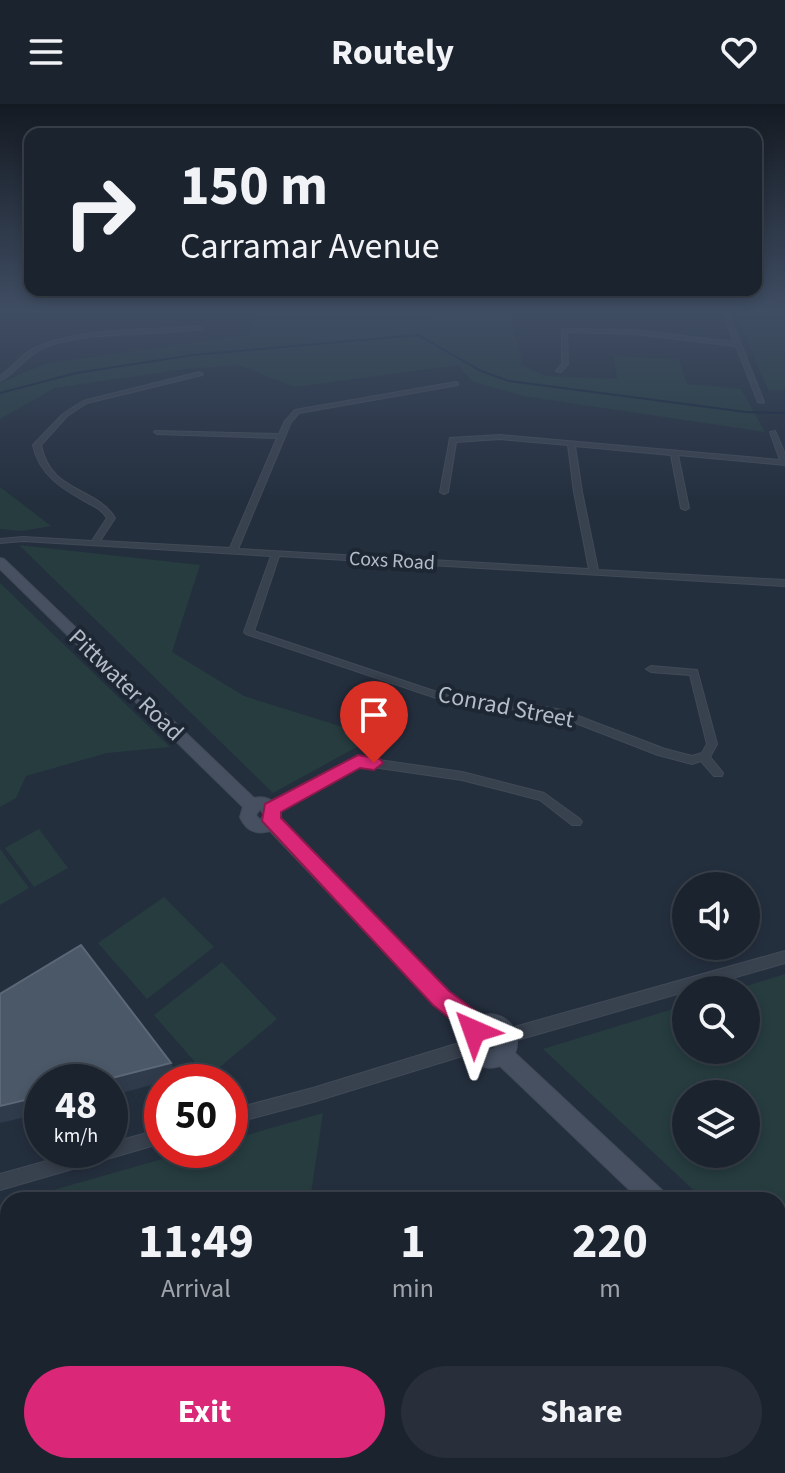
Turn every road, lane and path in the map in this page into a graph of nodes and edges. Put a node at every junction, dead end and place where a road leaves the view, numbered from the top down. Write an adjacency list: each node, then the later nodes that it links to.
1 (749, 373): 4 (street)
2 (200, 374): 14 (street)
3 (456, 384): 7 (street)
4 (761, 402)
5 (157, 432): 7 (street)
6 (773, 432): 10 (street)
7 (281, 436): 15 (street)
8 (571, 443): 9 (street); 11 (street); 18 (street)
9 (674, 452): 10 (street); 12 (street)
10 (785, 463)
11 (444, 492)
12 (685, 508)
13 (0, 541): 14 (street, Coxs Road)
14 (95, 543): 15 (street, Coxs Road)
15 (233, 551): 16 (street, Coxs Road)
16 (276, 554): 18 (street, Coxs Road); 21 (street, Conrad Street)
17 (0, 562): 23 (main road, Pittwater Road)
18 (594, 572): 19 (street, Coxs Road)
19 (785, 583)
20 (651, 669): 21 (street)
21 (703, 756): 22 (street)
22 (718, 773)
23 (271, 815): 24 (street); 26 (main road)
24 (576, 822)
25 (785, 957): 27 (street)
26 (475, 1037): 27 (main road); 27 (main road); 28 (street)
27 (505, 1046): 31 (main road)
28 (248, 1112)
29 (144, 1141): 30 (street)
30 (0, 1182)
31 (648, 1192)

